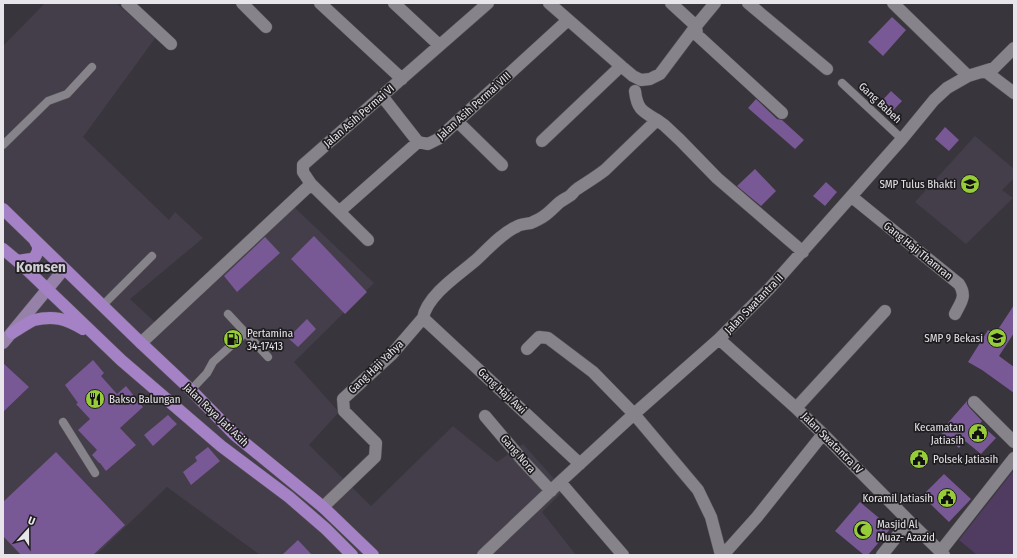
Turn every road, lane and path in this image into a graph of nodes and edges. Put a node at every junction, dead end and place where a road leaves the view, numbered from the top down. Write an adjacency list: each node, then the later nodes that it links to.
1 (127, 3): 14 (street)
2 (320, 3): 22 (street, Jalan Asih Permai VI)
3 (394, 3): 15 (street)
4 (549, 3): 11 (street)
5 (670, 3): 12 (street)
6 (715, 3): 12 (street)
7 (748, 3): 19 (street)
8 (893, 3): 21 (street)
9 (250, 5): 13 (street)
10 (479, 6): 15 (street)
11 (568, 20): 17 (street); 29 (street, Jalan Asih Permai VIII)
12 (696, 26): 17 (street); 27 (street)
13 (266, 27)
14 (171, 44)
15 (440, 45): 22 (street)
16 (1014, 48): 20 (street, Jalan Swatantra II)
17 (621, 66): 31 (street)
18 (92, 67): 33 (lane)
19 (827, 69)
20 (985, 71): 21 (street, Jalan Swatantra II); 25 (street)
21 (968, 76): 30 (street, Jalan Swatantra II)
22 (402, 79): 26 (street, Jalan Asih Permai VI)
23 (842, 83): 30 (lane, Gang Babeh)
24 (635, 91): 28 (street)
25 (1014, 93)
26 (382, 96): 32 (street); 35 (street, Jalan Asih Permai VI)
27 (782, 113)
28 (657, 120): 42 (street); 51 (street)
29 (458, 122): 32 (street, Jalan Asih Permai VIII); 34 (street)
30 (902, 139): 36 (street, Jalan Swatantra II)
31 (542, 141)
32 (418, 142): 38 (street)
33 (3, 145)
34 (502, 165)
35 (311, 184): 38 (street); 57 (street)
36 (852, 197): 42 (street, Jalan Swatantra II); 50 (street, Gang Haji Thamran)
37 (3, 209): 39 (main road, Jalan Raya Jati Asih)
38 (340, 212): 40 (street)
39 (34, 239): 44 (main road); 45 (main road, Jalan Raya Jati Asih)
40 (368, 240)
41 (3, 249): 44 (main road, Jalan Raya Jati Asih)
42 (803, 252): 54 (street, Jalan Swatantra II)
43 (152, 256): 47 (lane)
44 (18, 261): 46 (main road, Jalan Raya Jati Asih)
45 (64, 269): 46 (main road); 47 (main road, Jalan Raya Jati Asih)
46 (47, 290): 52 (main road); 55 (main road, Jalan Raya Jati Asih)
47 (102, 306): 57 (main road, Jalan Raya Jati Asih)
48 (885, 311): 62 (street)
49 (228, 314): 53 (lane)
50 (955, 314)
51 (423, 318): 69 (street, Gang Haji Awi); 73 (street, Gang Haji Yahya)
52 (12, 333): 55 (main road); 56 (main road)
53 (246, 333): 59 (lane); 60 (lane)
54 (719, 339): 62 (street, Jalan Swatantra IV); 63 (street, Jalan Swatantra II)
55 (101, 340): 76 (main road, Jalan Raya Jati Asih)
56 (3, 343)
57 (141, 343): 60 (main road, Jalan Raya Jati Asih)
58 (527, 349): 63 (street)
59 (268, 357)
60 (191, 390): 73 (main road, Jalan Raya Jati Asih)
61 (974, 402): 67 (street)
62 (796, 408): 66 (street, Jalan Swatantra IV)
63 (634, 414): 69 (street, Jalan Swatantra II); 80 (street)
64 (485, 416): 72 (street, Gang Nora)
65 (63, 422): 70 (lane)
66 (823, 434): 74 (street, Jalan Swatantra IV); 80 (street)
67 (1014, 442)
68 (1014, 458): 75 (street, Jalan Swatantra IV)
69 (580, 464): 71 (street, Jalan Swatantra II)
70 (95, 473)
71 (560, 482): 72 (street, Jalan Swatantra II); 79 (street)
72 (551, 491): 78 (street, Jalan Swatantra II)
73 (323, 507): 77 (main road, Jalan Raya Jati Asih)
74 (909, 521): 75 (street, Jalan Swatantra IV); 81 (street)
75 (942, 553)
76 (352, 555)
77 (374, 555)
78 (483, 555)
79 (623, 555)
80 (722, 555)
81 (882, 555)

